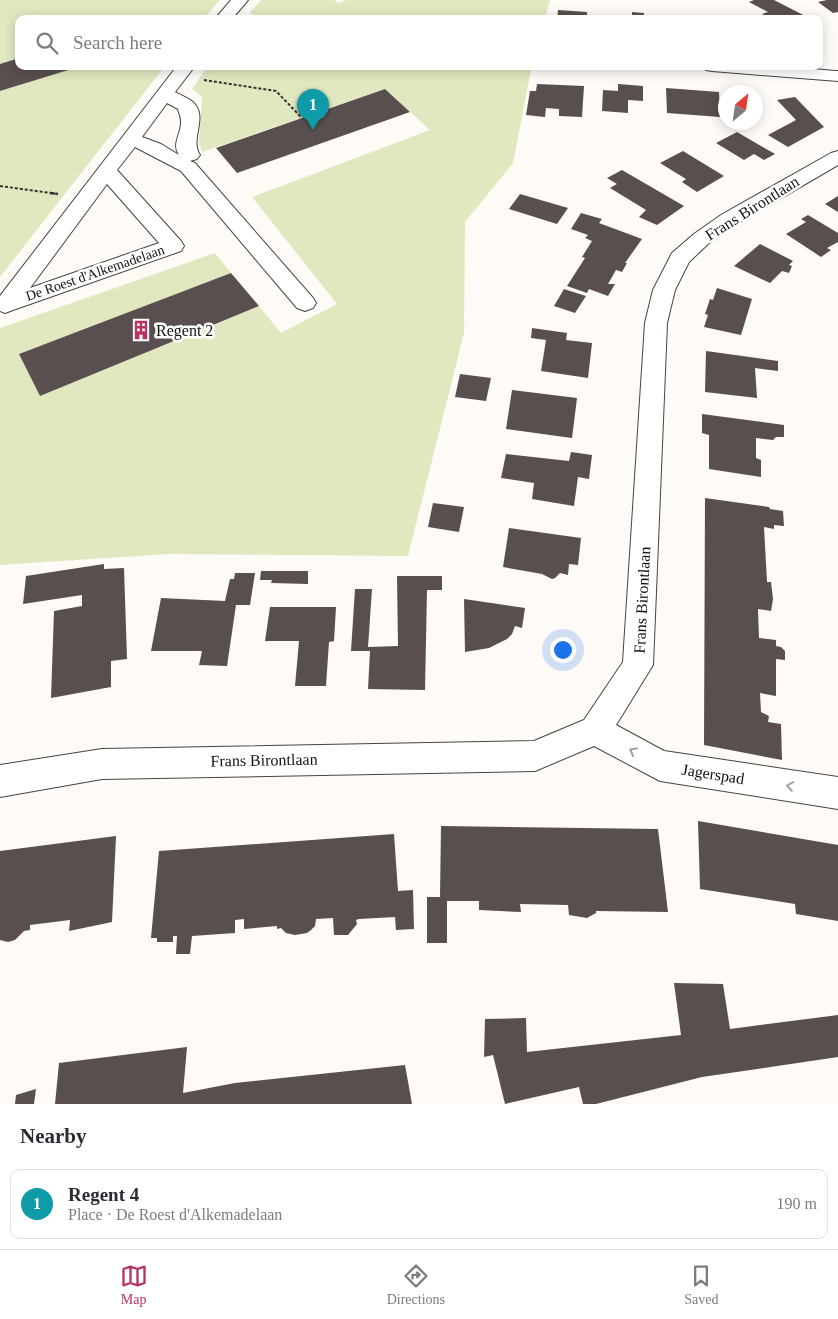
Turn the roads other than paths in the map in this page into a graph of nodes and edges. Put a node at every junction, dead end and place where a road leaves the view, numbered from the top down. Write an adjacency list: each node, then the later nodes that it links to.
1 (240, 0): 2 (street)
2 (227, 15)
3 (783, 70): 5 (street)
4 (182, 71): 6 (street, De Roest d'Alkemadelaan)
5 (836, 73)
6 (165, 94): 7 (street, De Roest d'Alkemadelaan); 8 (street)
7 (130, 140): 10 (street, De Roest d'Alkemadelaan); 11 (street)
8 (190, 155)
9 (838, 157): 13 (street, Frans Birontlaan)
10 (107, 170): 12 (street, De Roest d'Alkemadelaan); 12 (street, De Roest d'Alkemadelaan)
11 (305, 303)
12 (3, 305)
13 (595, 730): 14 (street, Frans Birontlaan); 15 (street, Jagerspad, one-way to 13)
14 (0, 781)
15 (838, 793)

